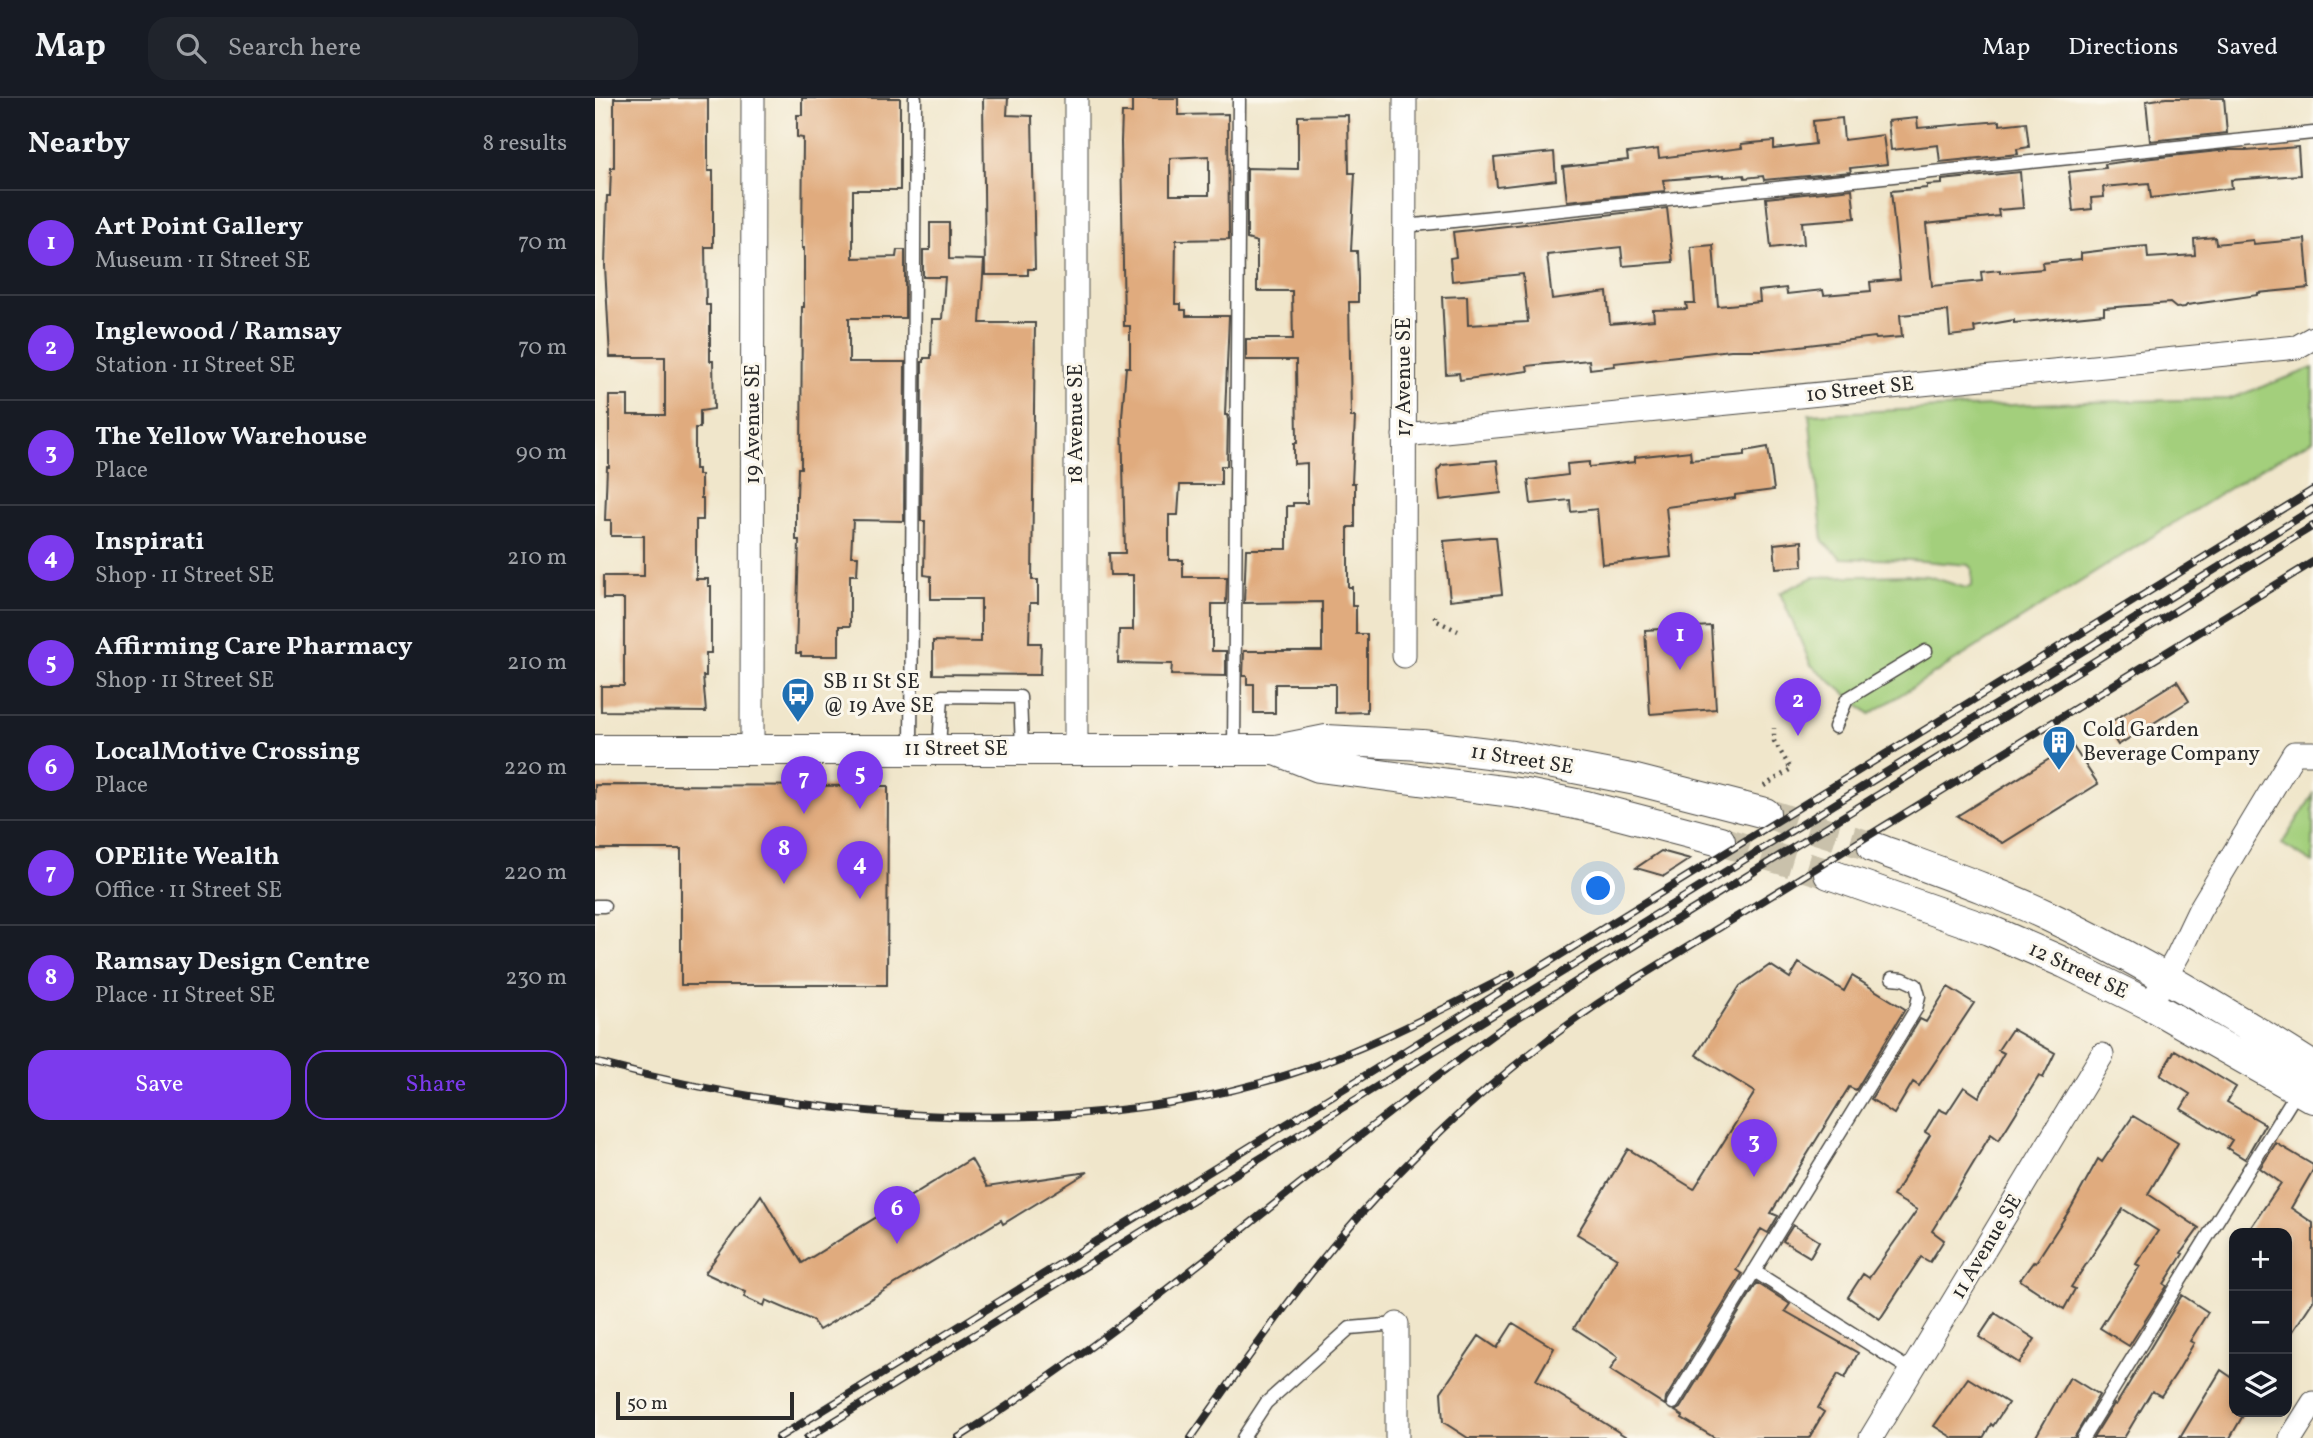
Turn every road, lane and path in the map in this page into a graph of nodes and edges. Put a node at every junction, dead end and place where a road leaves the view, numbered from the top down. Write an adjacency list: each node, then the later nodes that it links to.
1 (753, 98): 20 (street, 19 Avenue SE)
2 (915, 98): 16 (lane)
3 (1076, 98): 18 (street, 18 Avenue SE)
4 (1239, 98): 21 (lane)
5 (1405, 98): 7 (street, 17 Avenue SE)
6 (2313, 133): 7 (lane)
7 (1405, 226): 9 (street, 17 Avenue SE)
8 (2313, 338): 9 (street, 10 Street SE)
9 (1404, 435): 13 (street, 17 Avenue SE)
10 (1435, 616): 11 (path)
11 (1458, 631)
12 (1926, 651): 14 (lane)
13 (1404, 656)
14 (1835, 727)
15 (1774, 728): 24 (path)
16 (925, 749): 17 (street, 11 Street SE); 17 (lane); 20 (street, 11 Street SE)
17 (1022, 749): 18 (street, 11 Street SE)
18 (1076, 749): 21 (street, 11 Street SE)
19 (595, 750): 20 (street, 11 Street SE)
20 (752, 750)
21 (1234, 750): 22 (street, 11 Street SE)
22 (1276, 750): 24 (street, 11 Street SE); 25 (street, 11 Street SE)
23 (2303, 753): 28 (street)
24 (1763, 801)
25 (1720, 841)
26 (1873, 847): 28 (street, 12 Street SE)
27 (1829, 874): 30 (street, 12 Street SE)
28 (2166, 977): 30 (street); 32 (street, 12 Street SE)
29 (1892, 978): 33 (lane)
30 (2150, 1005): 32 (street, 12 Street SE)
31 (2102, 1055): 35 (street, 11 Avenue SE)
32 (2308, 1085): 41 (lane)
33 (1754, 1271): 35 (lane); 37 (lane)
34 (1397, 1324): 38 (lane); 39 (street)
35 (1912, 1371): 40 (street, 11 Avenue SE)
36 (2313, 1403): 42 (street)
37 (1672, 1404)
38 (1243, 1438)
39 (1397, 1438)
40 (1871, 1438)
41 (2083, 1438)
42 (2291, 1438)

